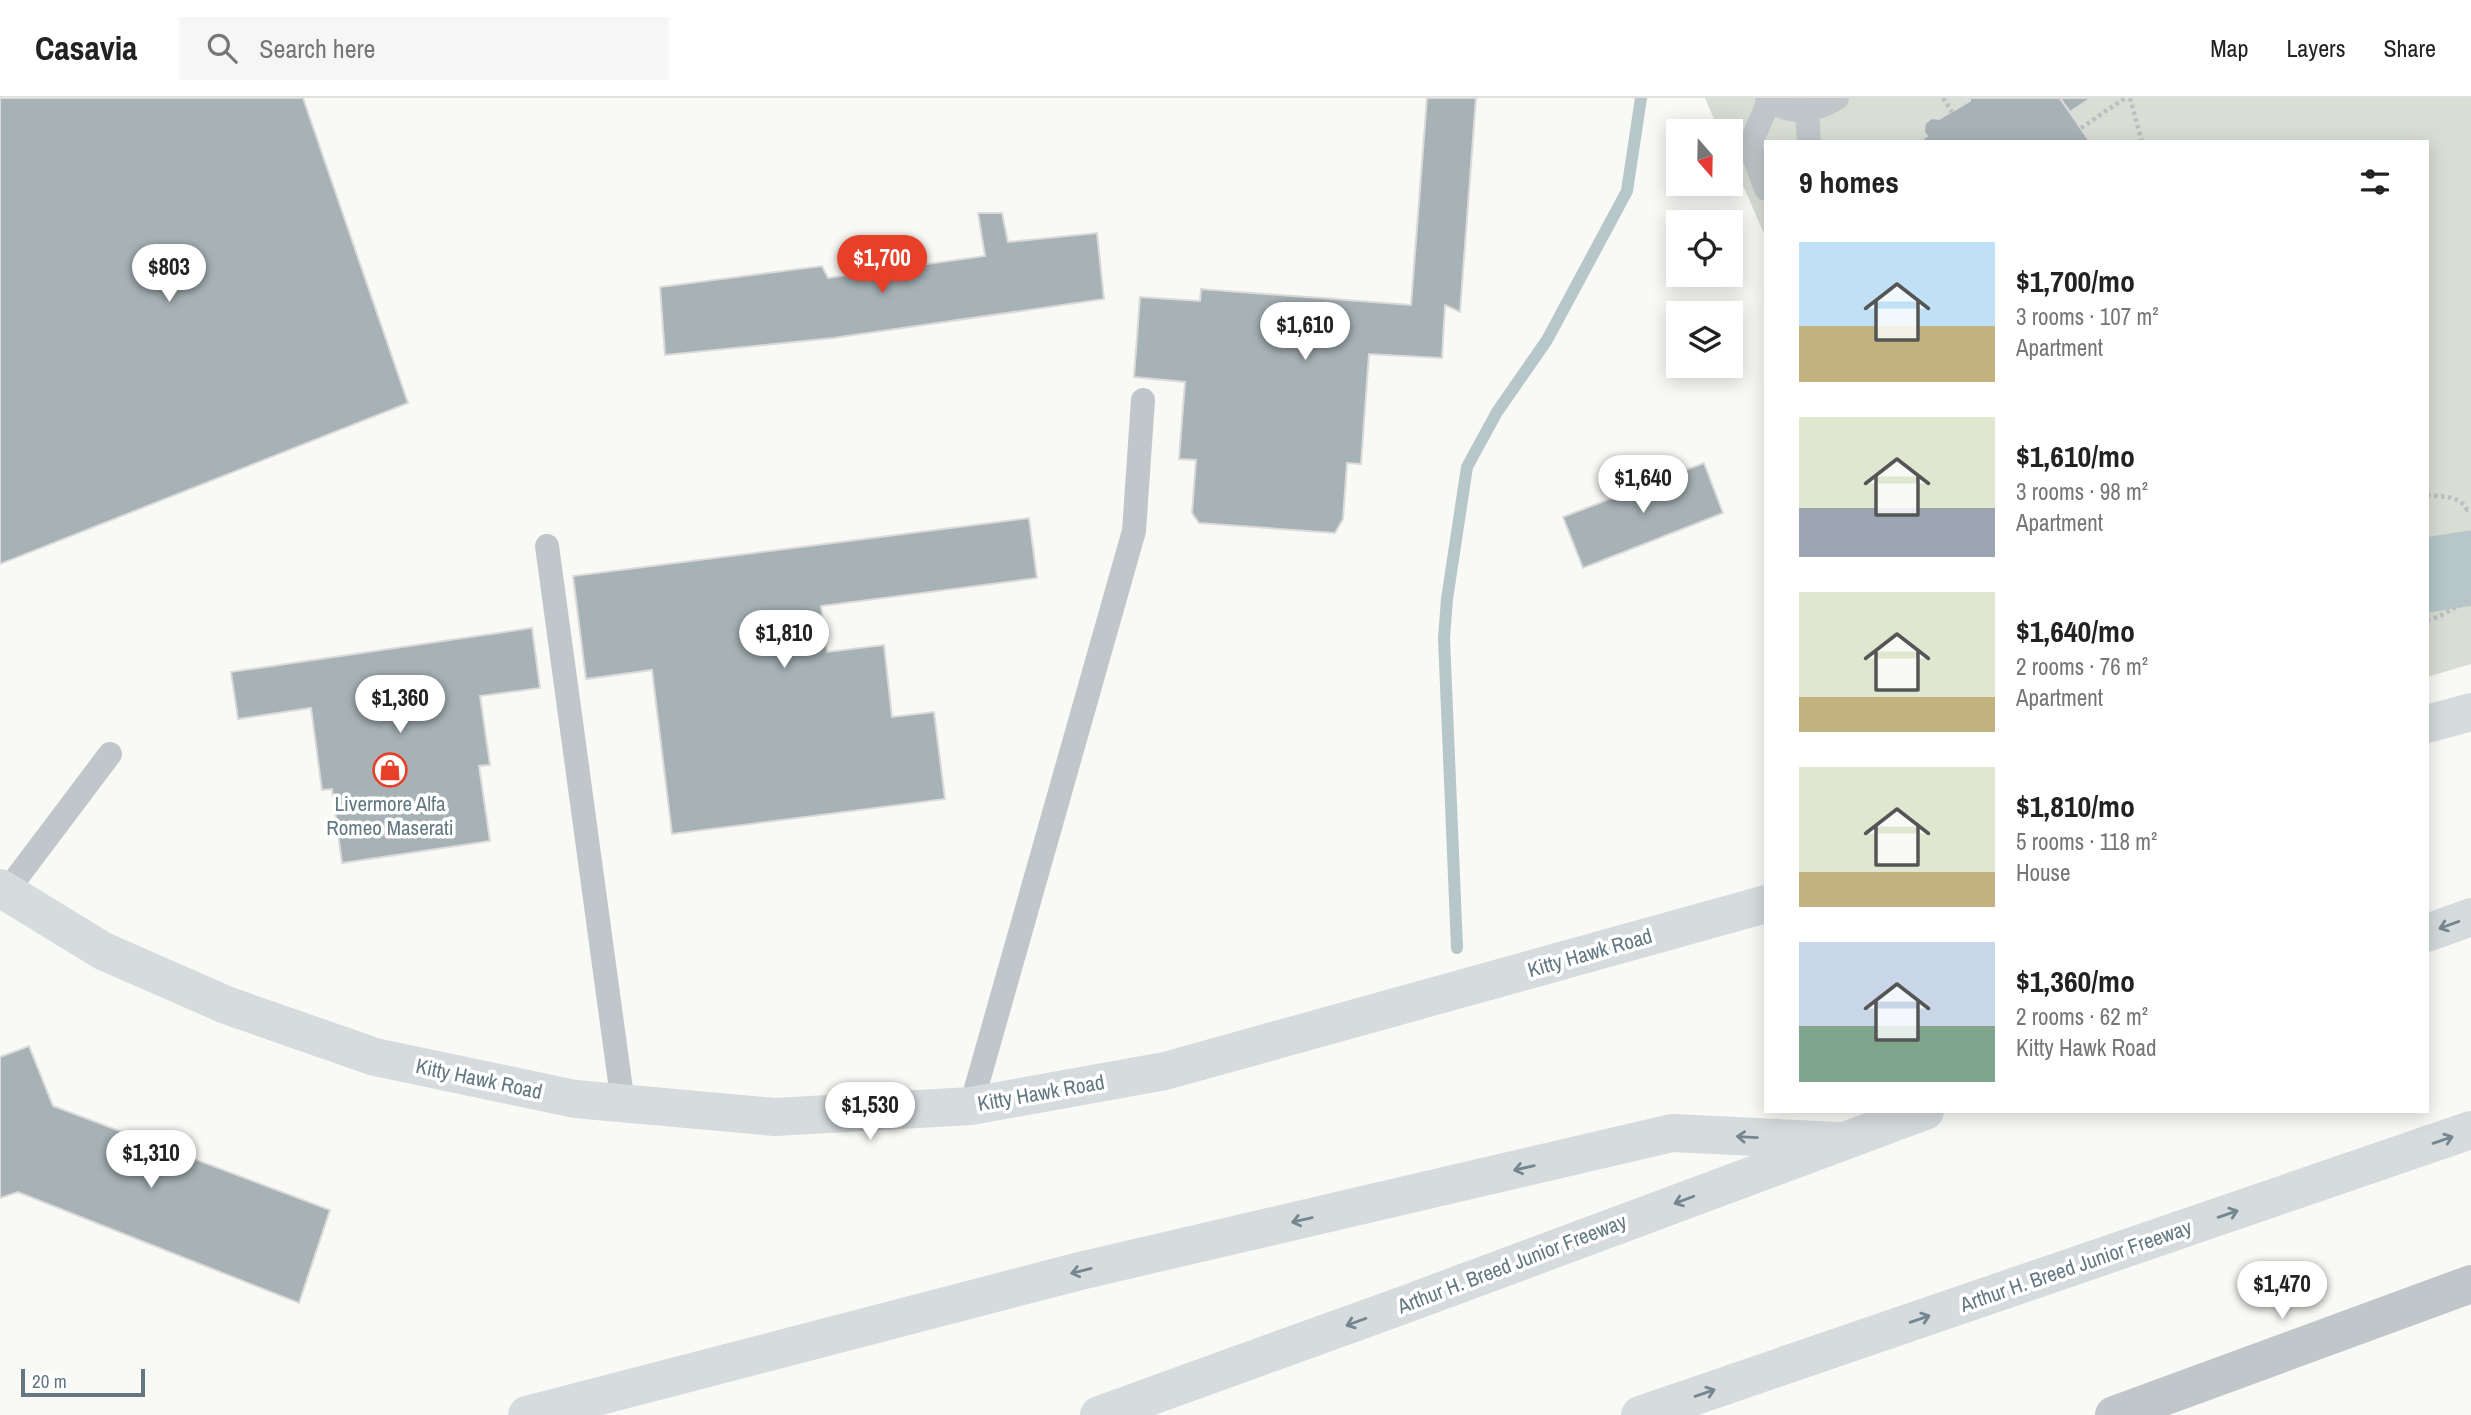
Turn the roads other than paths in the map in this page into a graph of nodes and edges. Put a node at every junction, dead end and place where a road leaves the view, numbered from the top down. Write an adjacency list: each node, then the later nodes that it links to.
1 (1837, 98): 3 (lane)
2 (1768, 99): 3 (lane); 5 (lane)
3 (1807, 111): 4 (lane)
4 (1809, 140)
5 (1764, 184)
6 (1143, 400): 16 (lane)
7 (547, 546): 15 (lane)
8 (2471, 712): 9 (main road)
9 (2429, 723)
10 (110, 754): 11 (lane)
11 (3, 890): 15 (main road, Kitty Hawk Road)
12 (1764, 905): 16 (main road, Kitty Hawk Road)
13 (2471, 917): 14 (main road, one-way to 14)
14 (2429, 932)
15 (623, 1104): 16 (main road, Kitty Hawk Road)
16 (971, 1106)
17 (1919, 1113): 19 (main road, Arthur H. Breed Junior Freeway)
18 (2471, 1130): 23 (main road, Arthur H. Breed Junior Freeway, one-way to 18)
19 (1840, 1141): 21 (main road, one-way to 21); 22 (main road, Arthur H. Breed Junior Freeway, one-way to 22)
20 (2471, 1284): 24 (street)
21 (527, 1415)
22 (1099, 1415)
23 (1640, 1415)
24 (2114, 1415)

